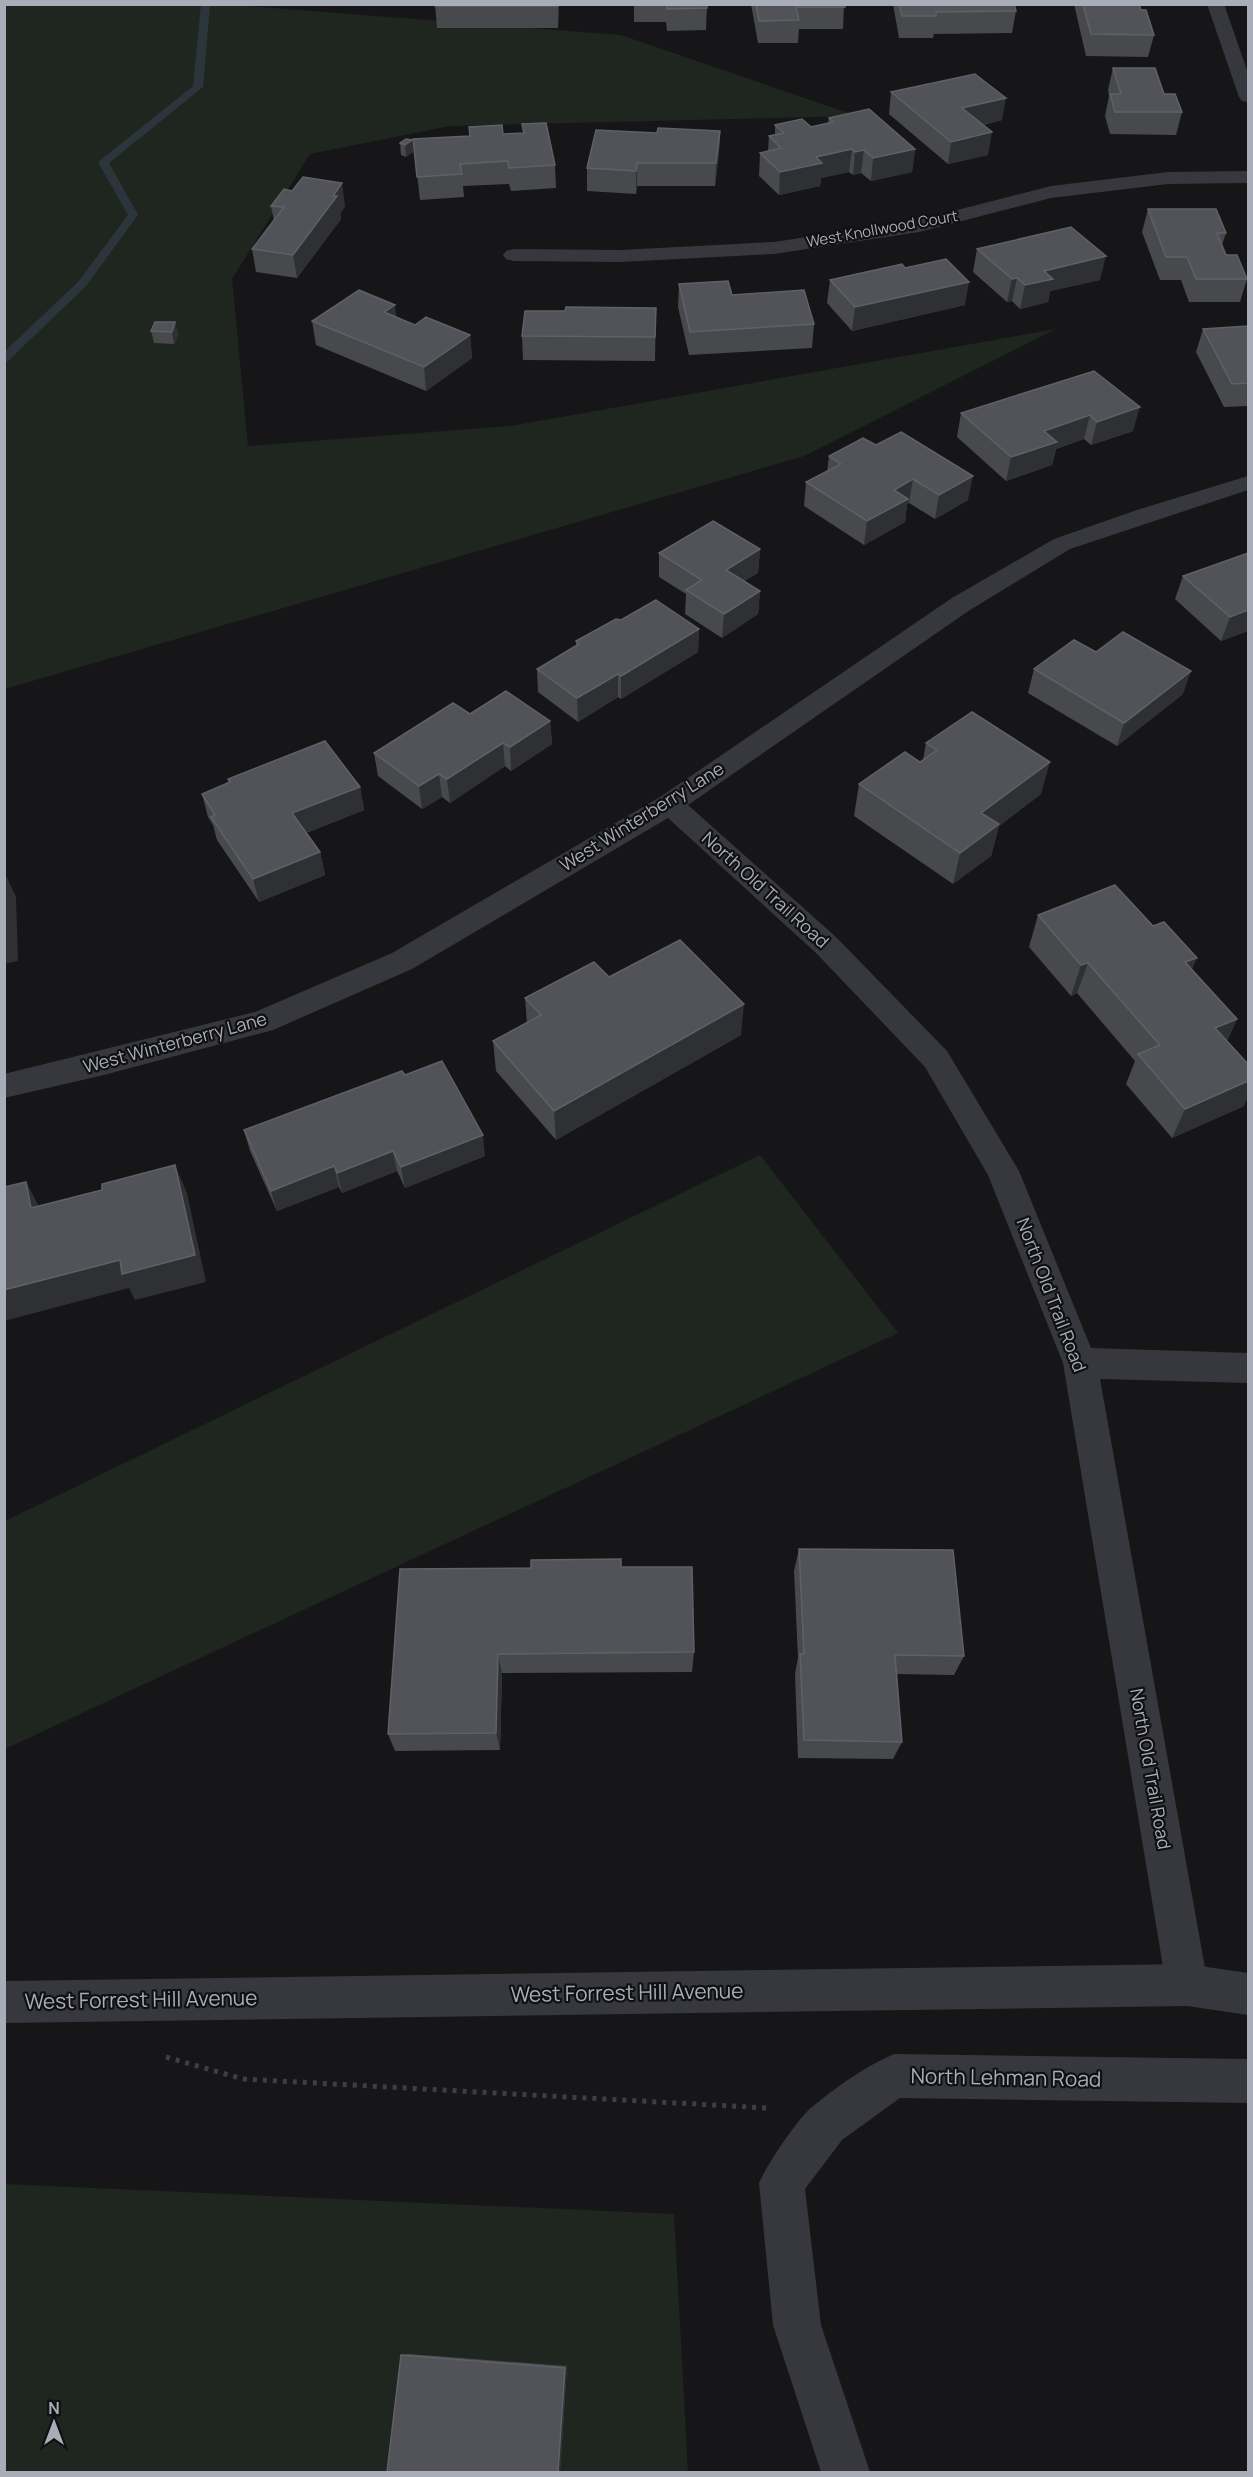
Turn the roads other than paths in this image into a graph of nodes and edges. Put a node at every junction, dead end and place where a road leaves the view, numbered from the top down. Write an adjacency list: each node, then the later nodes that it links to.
1 (1215, 4): 2 (street)
2 (1248, 97)
3 (1248, 177): 4 (street, West Knollwood Court)
4 (513, 255)
5 (1248, 483): 6 (street, West Winterberry Lane)
6 (670, 804): 7 (street, West Winterberry Lane); 8 (street, North Old Trail Road)
7 (4, 1086)
8 (1080, 1363): 9 (street); 10 (street, North Old Trail Road)
9 (1248, 1368)
10 (1187, 1985): 11 (street, West Forrest Hill Avenue); 12 (street, West Forrest Hill Avenue)
11 (1248, 1994)
12 (4, 2002)
13 (1248, 2081): 14 (street, North Lehman Road)
14 (845, 2472)

